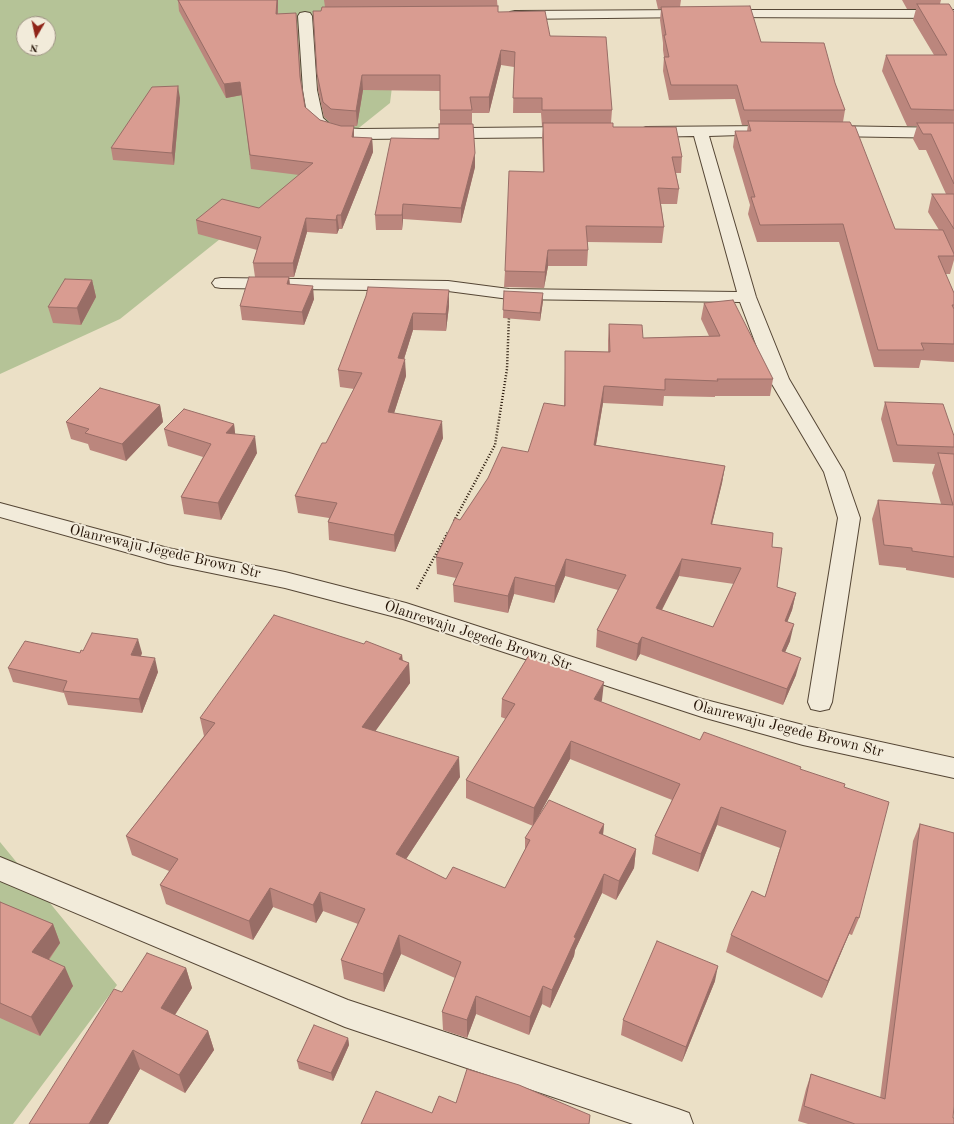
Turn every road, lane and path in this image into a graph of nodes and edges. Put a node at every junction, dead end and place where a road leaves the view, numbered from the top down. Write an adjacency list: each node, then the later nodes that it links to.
1 (306, 0): 4 (street)
2 (954, 14): 3 (street)
3 (504, 15)
4 (305, 16): 5 (street); 9 (street)
5 (321, 16)
6 (700, 131): 7 (street); 10 (street); 14 (street)
7 (778, 131)
8 (816, 131): 11 (street)
9 (590, 132)
10 (629, 132)
11 (954, 133)
12 (221, 283): 13 (street)
13 (509, 294): 14 (street); 16 (path)
14 (747, 297): 17 (street)
15 (0, 510): 16 (street, Olanrewaju Jegede Brown Str)
16 (406, 611): 18 (street, Olanrewaju Jegede Brown Str)
17 (820, 702)
18 (954, 768)
19 (0, 869): 20 (street)
20 (678, 1124)

